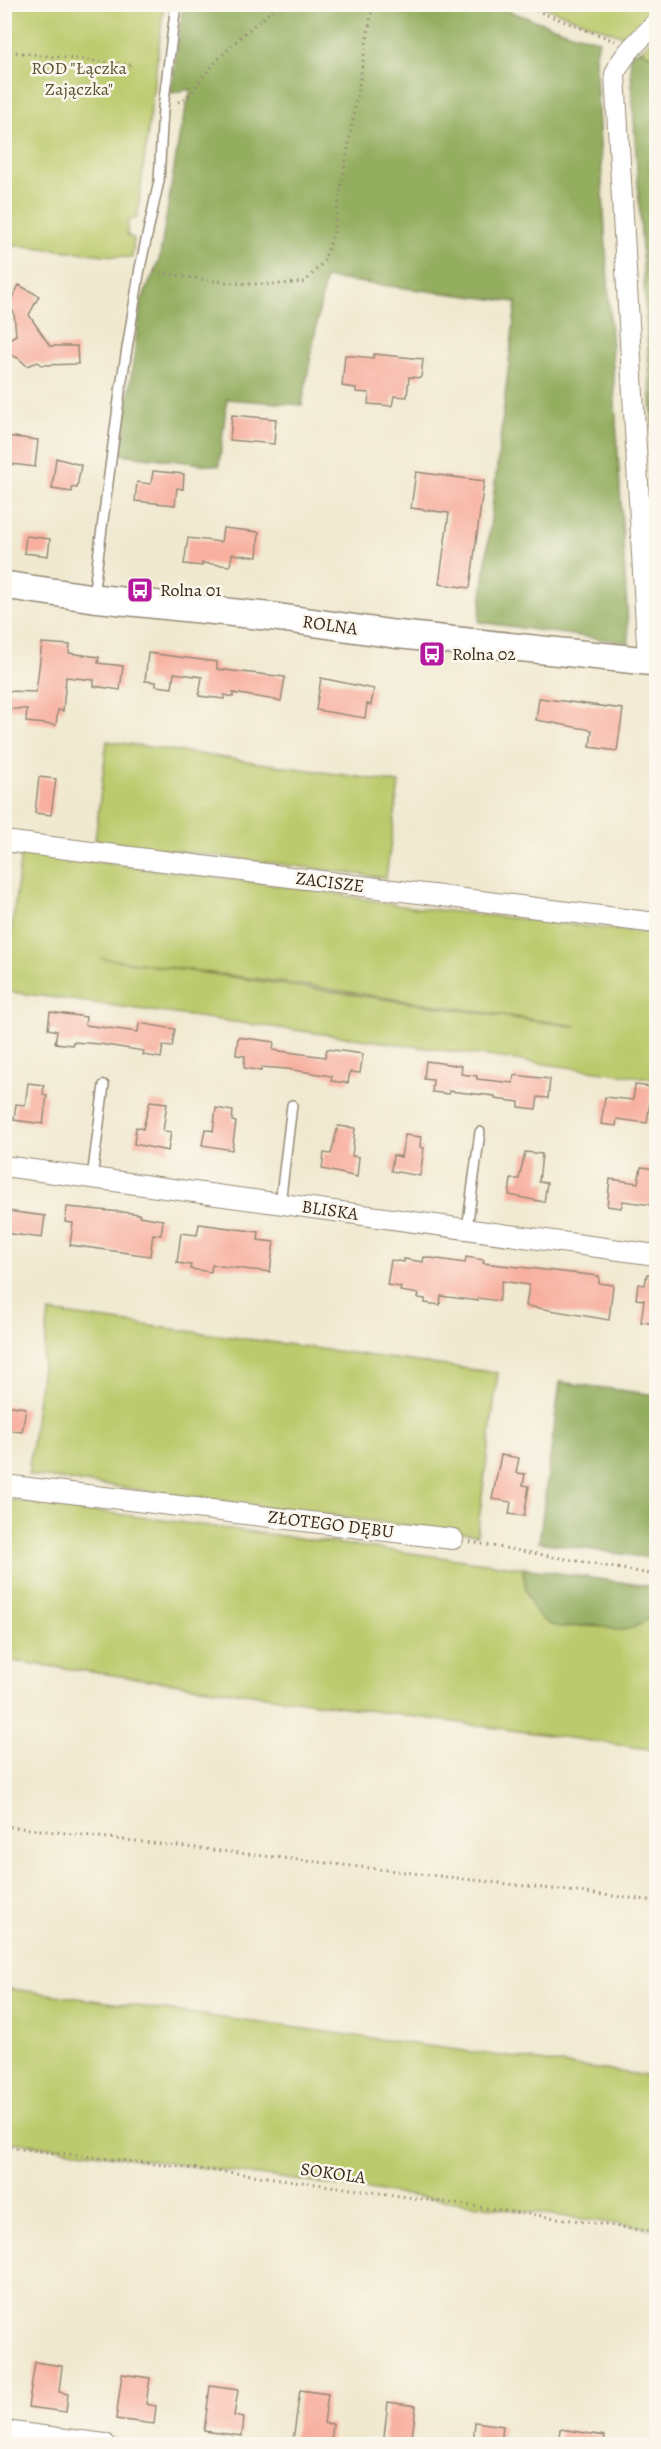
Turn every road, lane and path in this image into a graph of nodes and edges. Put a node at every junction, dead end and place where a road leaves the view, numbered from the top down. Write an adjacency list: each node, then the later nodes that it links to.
1 (176, 4): 9 (lane)
2 (281, 4): 9 (path)
3 (373, 4): 10 (path)
4 (519, 4): 6 (path)
5 (657, 23): 6 (street)
6 (632, 47): 13 (street)
7 (4, 51): 8 (path)
8 (131, 64)
9 (162, 108): 10 (lane)
10 (140, 268): 12 (lane)
11 (4, 585): 12 (street, ROLNA)
12 (93, 598): 13 (street, ROLNA)
13 (652, 661)
14 (4, 841): 15 (street, ZACISZE)
15 (657, 923)
16 (104, 1085): 20 (lane)
17 (292, 1105): 21 (lane)
18 (480, 1132): 22 (lane)
19 (4, 1166): 20 (street, BLISKA)
20 (92, 1178): 21 (street, BLISKA)
21 (280, 1204): 22 (street, BLISKA)
22 (468, 1229): 23 (street, BLISKA)
23 (657, 1255)
24 (4, 1485): 25 (street, ZŁOTEGO DĘBU)
25 (453, 1539): 26 (path)
26 (657, 1575)
27 (4, 1826): 28 (path)
28 (657, 1901)
29 (4, 2148): 30 (path, SOKOLA)
30 (657, 2232)
31 (4, 2431): 32 (street)
32 (105, 2445)

